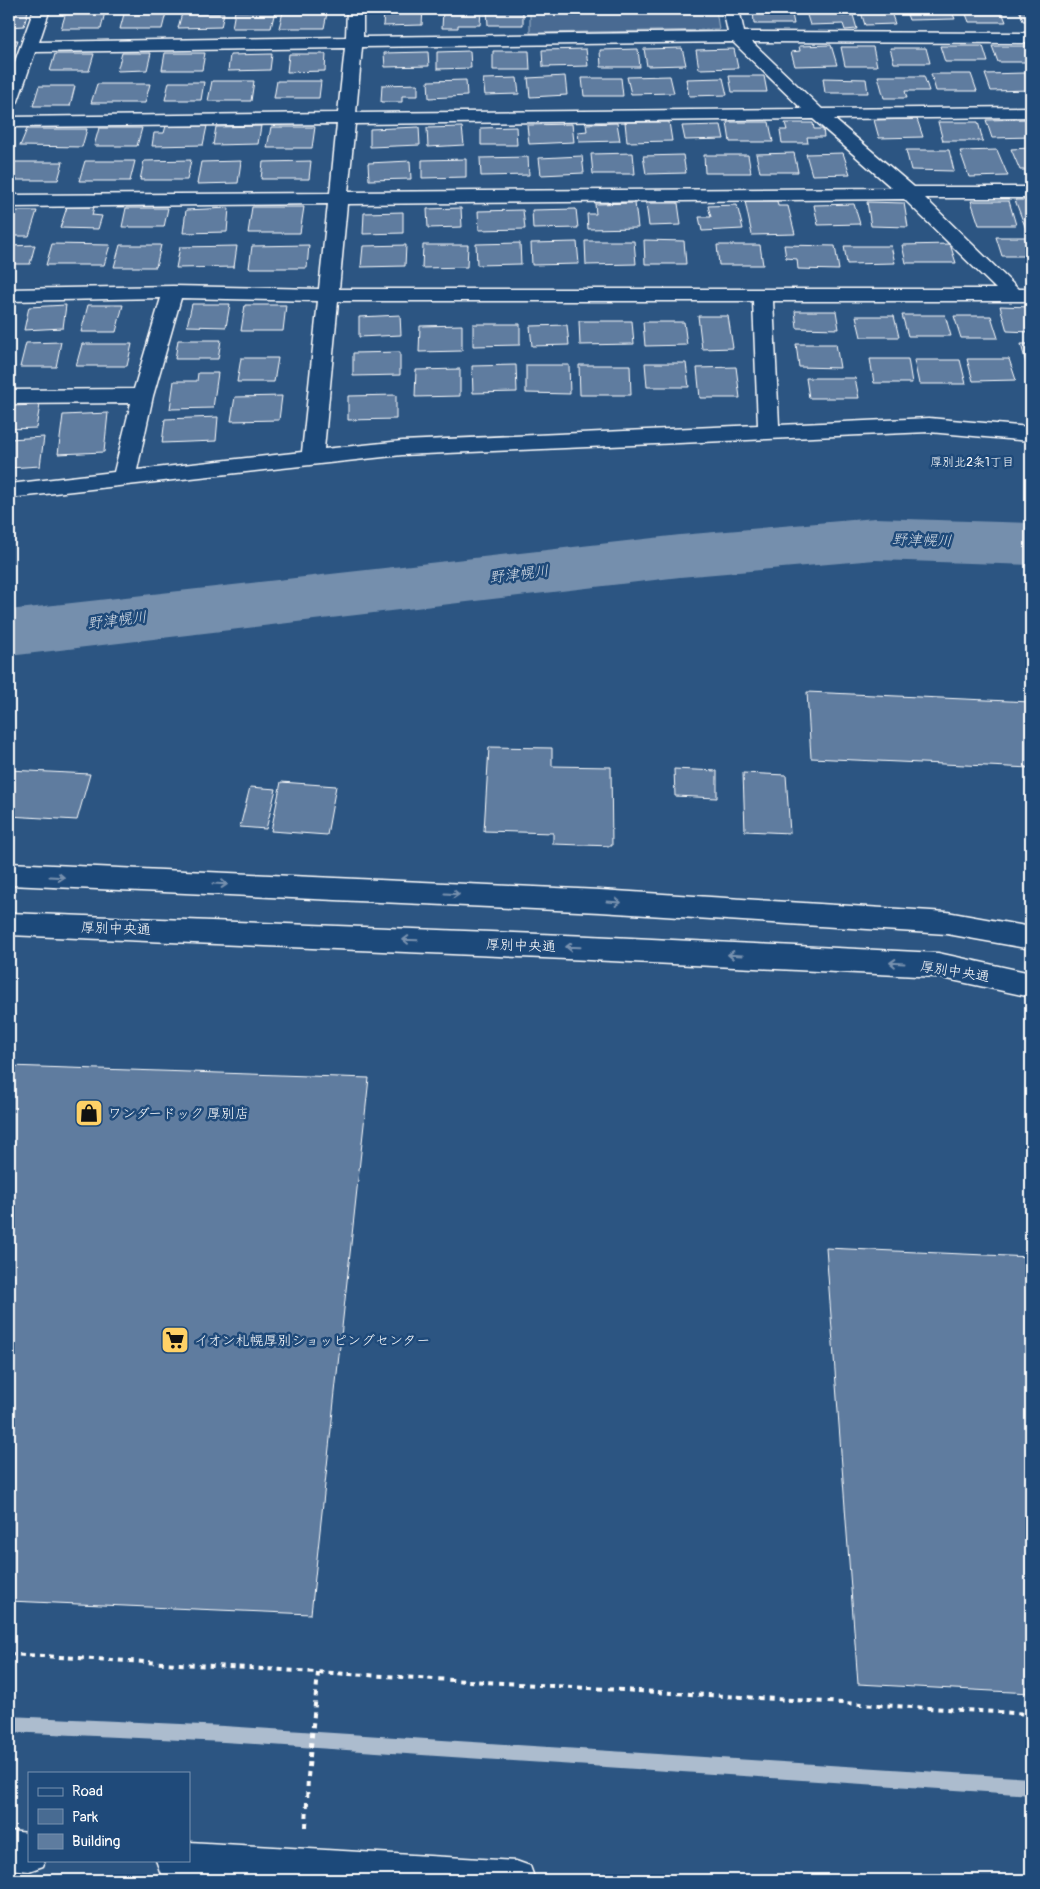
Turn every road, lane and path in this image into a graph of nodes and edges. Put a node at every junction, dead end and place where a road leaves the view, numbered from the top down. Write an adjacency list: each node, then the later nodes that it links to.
1 (42, 9): 7 (street)
2 (356, 9): 6 (street)
3 (730, 9): 4 (street)
4 (737, 38): 5 (street); 6 (street); 10 (street)
5 (1031, 38)
6 (354, 44): 7 (street); 11 (street)
7 (28, 47): 8 (street)
8 (9, 101)
9 (1031, 112): 10 (street)
10 (817, 114): 11 (street); 13 (street)
11 (346, 118): 12 (street); 15 (street)
12 (9, 122)
13 (908, 192): 14 (street); 15 (street); 20 (street)
14 (1031, 192)
15 (337, 199): 16 (street); 18 (street)
16 (9, 201)
17 (173, 292): 18 (street); 21 (street); 22 (street)
18 (329, 295): 19 (street); 26 (street)
19 (763, 295): 20 (street); 24 (street)
20 (1022, 295)
21 (9, 296)
22 (143, 396): 23 (street); 27 (street)
23 (9, 397)
24 (769, 432): 25 (street); 26 (street)
25 (1031, 434)
26 (312, 457): 27 (street)
27 (124, 478): 28 (street)
28 (9, 491)
29 (9, 874): 31 (street, one-way to 31)
30 (9, 924): 32 (street, 厚別中央通, one-way to 30)
31 (1031, 938)
32 (1031, 985)
33 (9, 1654): 34 (path)
34 (318, 1674): 35 (path); 39 (path)
35 (1031, 1714)
36 (9, 1850): 37 (street)
37 (28, 1852)
38 (190, 1861): 39 (street)
39 (305, 1868): 40 (street)
40 (516, 1880)

